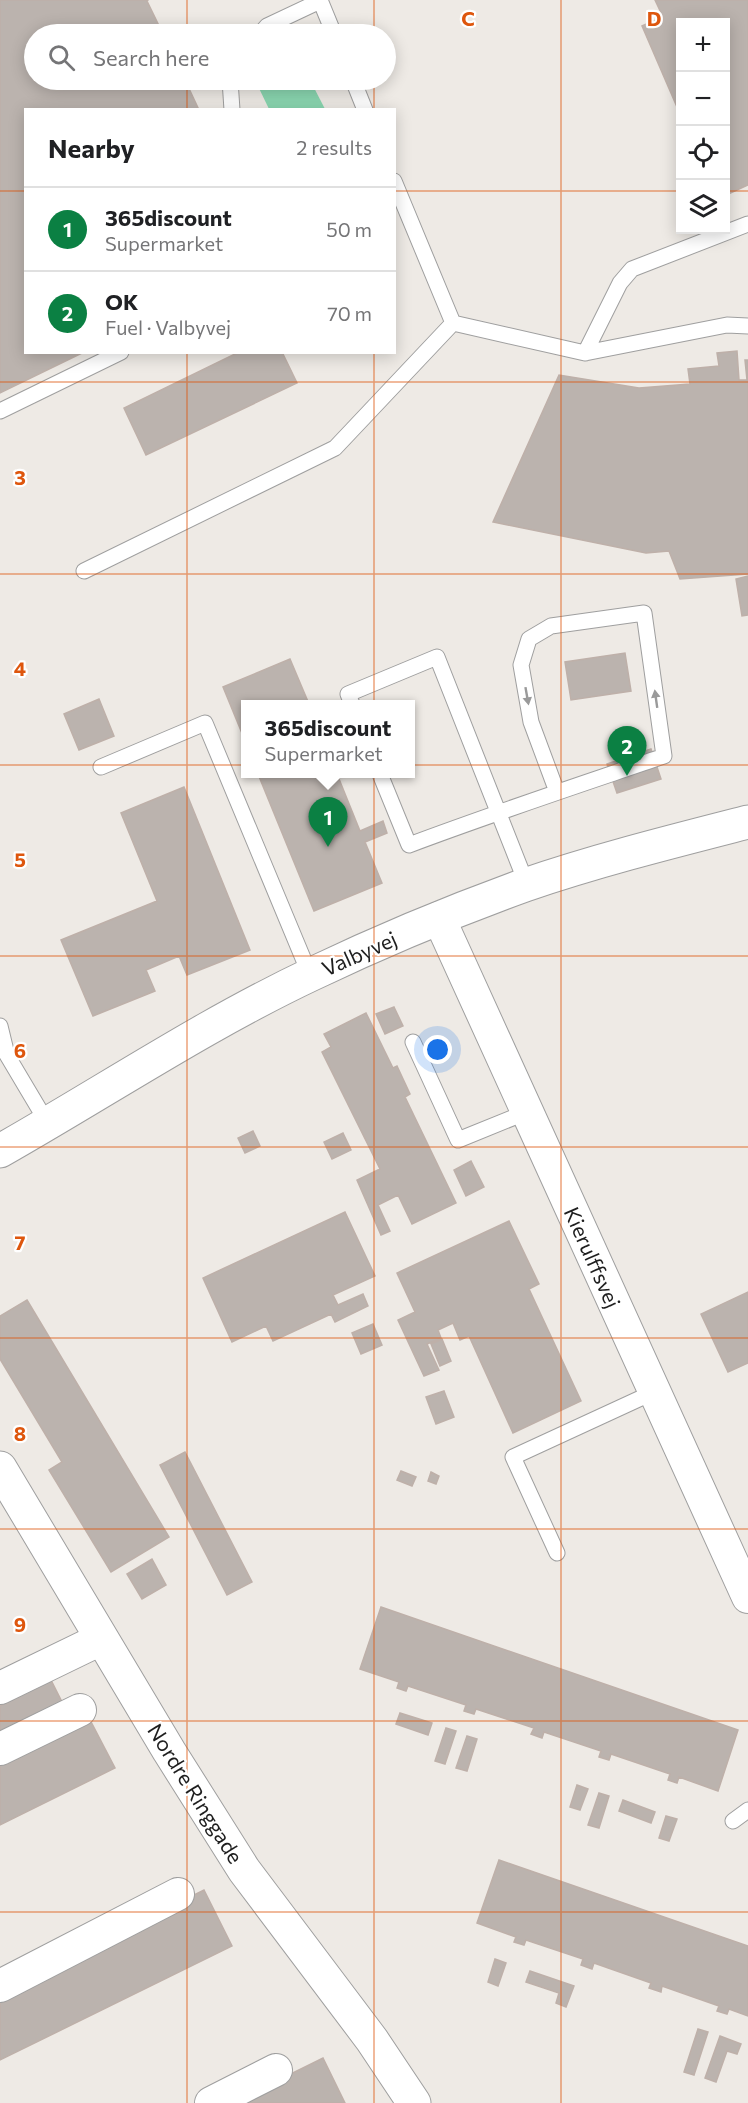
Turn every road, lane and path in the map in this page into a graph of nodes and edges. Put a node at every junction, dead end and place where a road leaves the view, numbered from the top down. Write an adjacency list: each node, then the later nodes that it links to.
1 (320, 1): 2 (lane); 3 (lane)
2 (271, 24)
3 (330, 24)
4 (231, 90): 6 (lane)
5 (357, 90): 7 (lane)
6 (232, 108)
7 (364, 108)
8 (396, 186): 10 (lane)
9 (748, 224): 12 (lane)
10 (453, 323): 12 (lane); 15 (lane)
11 (748, 326): 12 (lane)
12 (585, 353)
13 (117, 354): 14 (lane)
14 (0, 411)
15 (84, 571)
16 (350, 700): 20 (lane)
17 (101, 767): 24 (lane)
18 (382, 778): 20 (lane)
19 (557, 792): 19 (lane, one-way to 19); 20 (lane)
20 (498, 812): 22 (lane)
21 (748, 822): 22 (street, Valbyvej)
22 (527, 885): 23 (street, Valbyvej)
23 (439, 918): 24 (street, Valbyvej); 27 (street, Kierulffsvej)
24 (310, 975): 28 (street, Valbyvej)
25 (0, 1026): 28 (lane)
26 (413, 1042): 27 (lane)
27 (527, 1112): 30 (street, Kierulffsvej)
28 (48, 1124): 29 (street, Valbyvej)
29 (0, 1151)
30 (654, 1392): 32 (lane); 33 (street, Kierulffsvej)
31 (0, 1468): 34 (street, Nordre Ringgade)
32 (556, 1553)
33 (748, 1597)
34 (101, 1639): 35 (street); 44 (street, Nordre Ringgade)
35 (0, 1688)
36 (80, 1710): 37 (street)
37 (0, 1749)
38 (748, 1810): 39 (lane)
39 (733, 1821)
40 (178, 1894): 41 (street)
41 (0, 1986)
42 (276, 2070): 43 (street)
43 (211, 2103)
44 (414, 2103)

